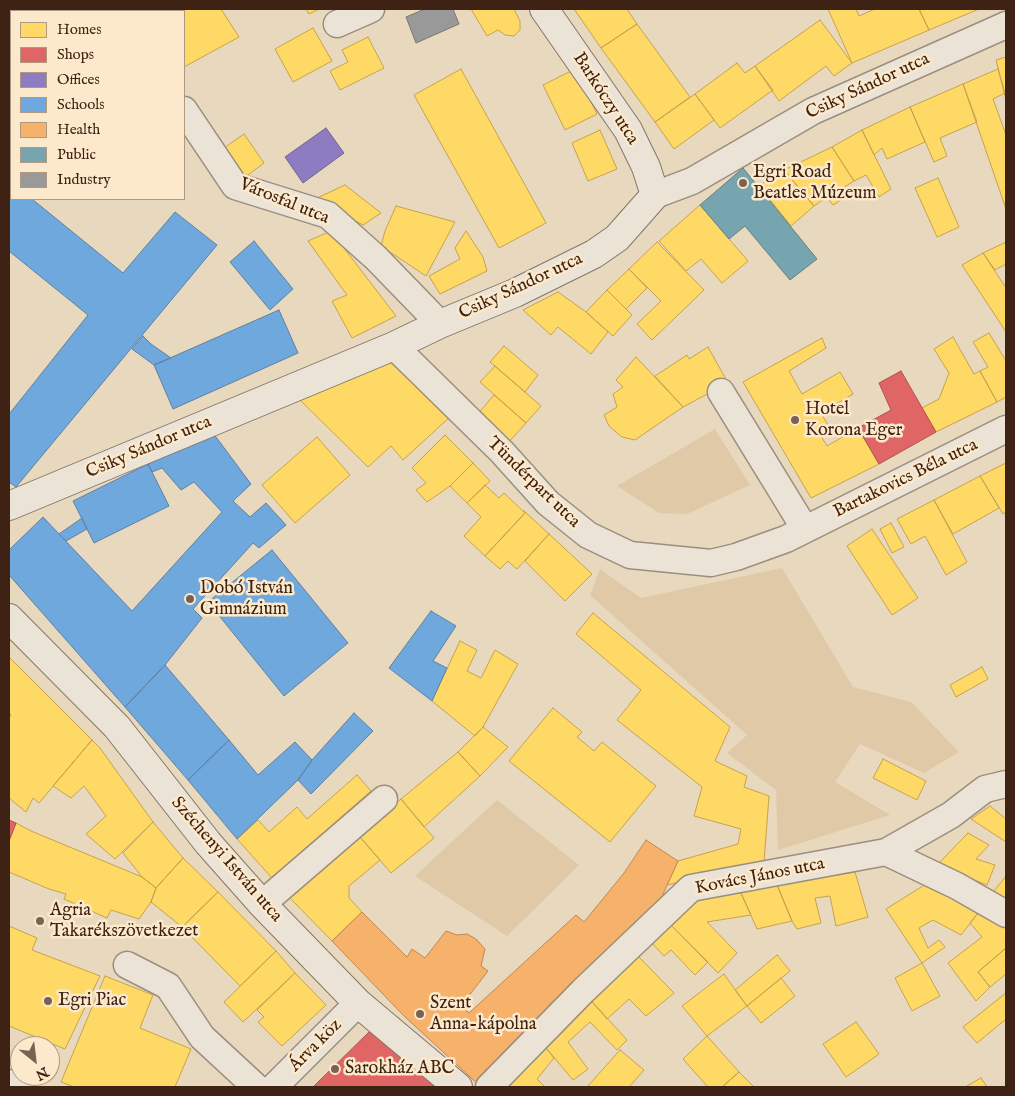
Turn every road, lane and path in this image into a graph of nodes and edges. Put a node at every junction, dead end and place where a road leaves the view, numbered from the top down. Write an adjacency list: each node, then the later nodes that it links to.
1 (371, 9): 3 (street)
2 (544, 9): 6 (street, Barkóczy utca)
3 (338, 24)
4 (1006, 25): 6 (street, Csiky Sándor utca)
5 (185, 111): 7 (street, Városfal utca)
6 (655, 195): 7 (street, Csiky Sándor utca)
7 (440, 324): 8 (street, Csiky Sándor utca)
8 (394, 346): 11 (street, Csiky Sándor utca); 12 (street, Tündérpart utca)
9 (721, 392): 12 (street)
10 (1006, 429): 12 (street, Bartakovics Béla utca)
11 (9, 506)
12 (805, 528)
13 (9, 618): 17 (street, Széchenyi István utca)
14 (1006, 784): 16 (street, Kovács János utca)
15 (384, 799): 17 (street)
16 (886, 852): 18 (street); 26 (street, Kovács János utca)
17 (262, 904): 20 (street, Széchenyi István utca)
18 (1006, 914)
19 (127, 965): 23 (street)
20 (358, 1003): 24 (street, Árva köz); 25 (street, Széchenyi István utca)
21 (9, 1083): 22 (street)
22 (22, 1087)
23 (256, 1087)
24 (274, 1087)
25 (458, 1087)
26 (489, 1087)

